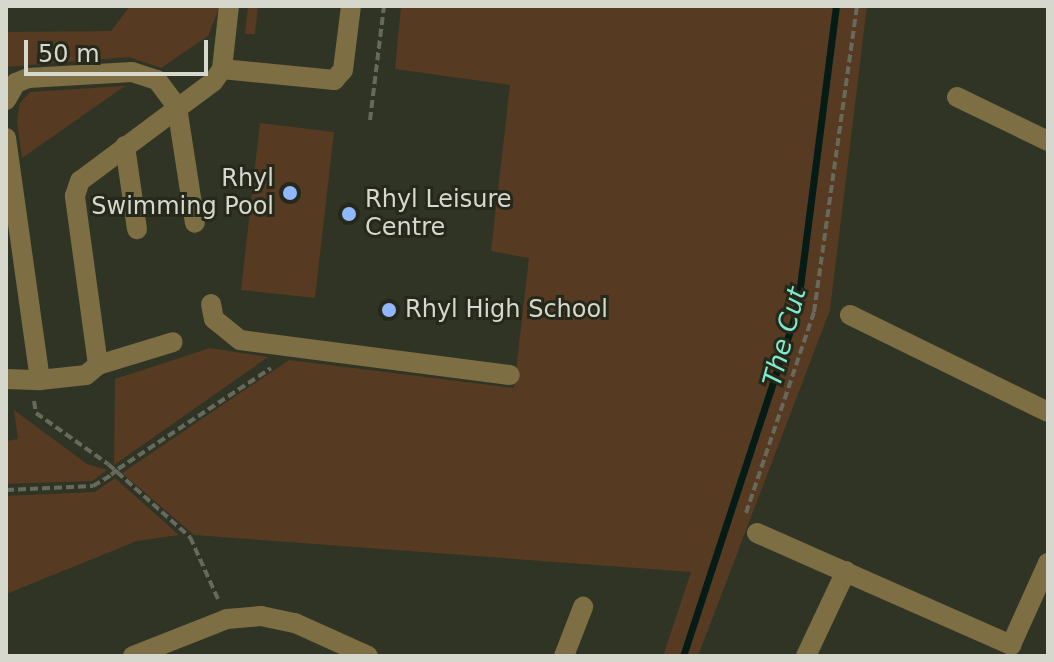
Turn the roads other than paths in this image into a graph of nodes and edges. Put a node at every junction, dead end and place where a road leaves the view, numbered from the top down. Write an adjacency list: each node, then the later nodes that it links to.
1 (229, 6): 3 (street)
2 (351, 6): 3 (street)
3 (222, 69): 6 (street)
4 (957, 97): 8 (street)
5 (6, 100): 6 (street)
6 (177, 107): 9 (street); 10 (street)
7 (6, 138): 18 (street)
8 (1048, 141)
9 (125, 146): 11 (street); 15 (street)
10 (195, 223)
11 (137, 229)
12 (211, 304): 16 (street)
13 (850, 315): 19 (street)
14 (173, 342): 15 (street)
15 (98, 365): 18 (street)
16 (510, 375)
17 (6, 379): 18 (street)
18 (40, 380)
19 (1048, 412)
20 (757, 533): 22 (street)
21 (1048, 563): 22 (street)
22 (846, 571): 27 (street)
23 (583, 607): 26 (street)
24 (358, 654): 25 (street)
25 (133, 656)
26 (564, 656)
27 (806, 656)

